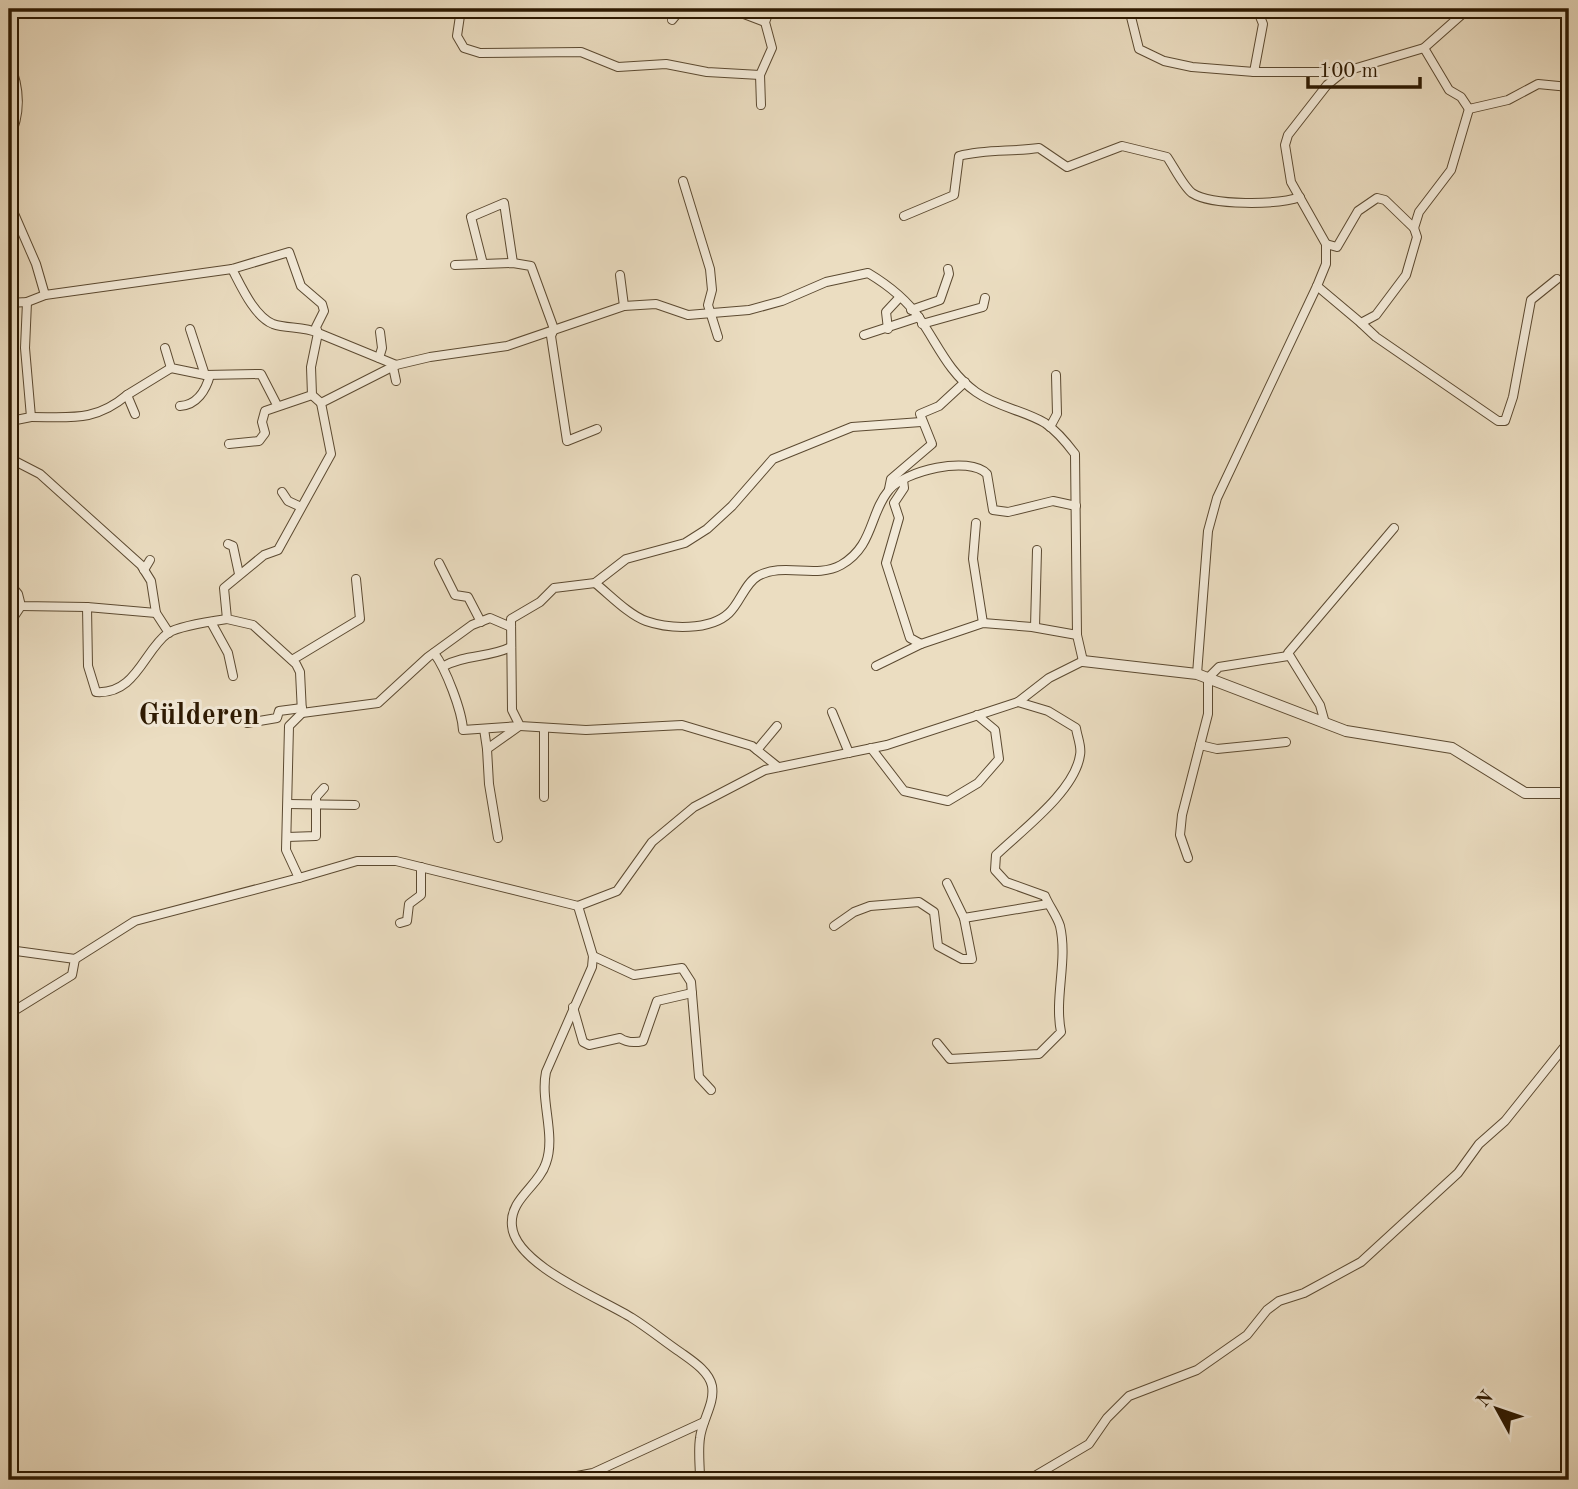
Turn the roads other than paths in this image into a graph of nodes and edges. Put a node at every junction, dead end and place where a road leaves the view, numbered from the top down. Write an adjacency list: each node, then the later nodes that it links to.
1 (461, 9): 14 (street)
2 (681, 9): 8 (street)
3 (770, 9): 9 (street)
4 (1129, 9): 12 (street)
5 (1468, 9): 10 (street)
6 (1260, 10): 12 (street)
7 (744, 14): 9 (street)
8 (672, 20)
9 (765, 22): 14 (street)
10 (1424, 48): 13 (street); 17 (street)
11 (9, 62): 18 (street)
12 (1254, 72): 13 (street)
13 (1343, 72): 20 (street)
14 (760, 75): 16 (street)
15 (1569, 87): 17 (street)
16 (761, 105)
17 (1469, 109): 23 (street)
18 (9, 139)
19 (683, 181): 40 (street)
20 (1300, 197): 22 (street); 24 (street)
21 (9, 202): 33 (street)
22 (904, 216)
23 (1414, 228): 24 (street); 42 (street)
24 (1326, 244): 32 (street)
25 (513, 263): 26 (street); 26 (street); 44 (street)
26 (484, 264): 27 (street)
27 (455, 265)
28 (232, 269): 33 (street); 47 (street); 47 (street)
29 (948, 269): 39 (street)
30 (620, 275): 38 (street)
31 (1557, 279): 42 (street)
32 (1317, 286): 42 (street); 107 (street)
33 (45, 295): 36 (street)
34 (899, 298): 39 (street); 40 (street); 45 (street)
35 (985, 298): 41 (street)
36 (27, 302): 37 (street); 64 (street)
37 (9, 303)
38 (624, 306): 40 (street); 44 (street)
39 (911, 310): 41 (street)
40 (709, 314): 49 (street)
41 (920, 321): 45 (street); 57 (street)
42 (1361, 323)
43 (190, 329): 55 (street)
44 (554, 329): 52 (street); 68 (street)
45 (888, 329): 48 (street)
46 (380, 332): 51 (street)
47 (318, 333): 51 (street); 59 (street)
48 (864, 335)
49 (718, 337)
50 (165, 348): 53 (street)
51 (379, 358): 52 (street)
52 (394, 366): 56 (street); 60 (street)
53 (171, 368): 55 (street); 58 (street)
54 (1056, 374): 67 (street)
55 (207, 375): 61 (street); 62 (street)
56 (396, 381)
57 (965, 382): 65 (street); 67 (street)
58 (127, 394): 63 (street); 64 (street)
59 (312, 395): 60 (street); 61 (street)
60 (321, 403): 75 (street)
61 (277, 405): 69 (street)
62 (180, 406)
63 (135, 414)
64 (31, 417): 66 (street)
65 (921, 422): 72 (street); 86 (street)
66 (9, 427)
67 (1050, 427): 74 (street)
68 (597, 429)
69 (229, 444)
70 (9, 458): 82 (street)
71 (903, 480): 72 (street); 74 (street); 99 (street)
72 (889, 489): 86 (street)
73 (282, 492): 75 (street)
74 (1076, 506): 98 (street)
75 (301, 508): 83 (street)
76 (976, 523): 94 (street)
77 (1394, 527): 102 (street)
78 (229, 544): 83 (street)
79 (1037, 550): 96 (street)
80 (149, 560): 82 (street)
81 (439, 563): 92 (street)
82 (144, 570): 89 (street)
83 (239, 575): 90 (street)
84 (356, 579): 103 (street)
85 (9, 583): 87 (street)
86 (595, 583): 95 (street)
87 (21, 606): 88 (street); 93 (street)
88 (88, 607): 89 (street); 97 (street)
89 (156, 613): 97 (street)
90 (227, 619): 91 (street); 103 (street)
91 (211, 622): 97 (street); 108 (street)
92 (481, 622): 95 (street); 101 (street)
93 (9, 624)
94 (983, 624): 96 (street); 99 (street)
95 (511, 627): 100 (street)
96 (1035, 627): 98 (street)
97 (169, 633)
98 (1077, 635): 104 (street)
99 (921, 644): 106 (street)
100 (512, 646): 105 (street); 116 (street)
101 (434, 653): 105 (street); 111 (street)
102 (1288, 656): 109 (street); 115 (street)
103 (292, 660): 111 (street)
104 (1083, 661): 107 (street); 110 (street)
105 (444, 666): 119 (street)
106 (876, 666)
107 (1197, 674): 109 (street)
108 (233, 676)
109 (1208, 678): 115 (street); 121 (street)
110 (1018, 702): 113 (street); 139 (street)
111 (302, 710): 114 (street); 130 (street)
112 (832, 712): 125 (street)
113 (977, 715): 122 (street); 122 (street)
114 (247, 723)
115 (1325, 723): 128 (street)
116 (520, 726): 118 (street); 119 (street); 123 (street)
117 (777, 726): 124 (street)
118 (544, 728): 124 (street); 129 (street)
119 (484, 729): 123 (street)
120 (1286, 742): 121 (street)
121 (1200, 745): 135 (street)
122 (872, 748): 125 (street)
123 (487, 749): 134 (street)
124 (757, 750): 126 (street)
125 (849, 753): 126 (street)
126 (778, 767): 140 (street)
127 (324, 788): 131 (street)
128 (1569, 793)
129 (544, 797)
130 (288, 804): 131 (street); 133 (street)
131 (316, 804): 132 (street); 133 (street)
132 (355, 805)
133 (287, 837): 137 (street)
134 (498, 838)
135 (1188, 858)
136 (421, 867): 137 (street); 140 (street); 142 (street)
137 (299, 878): 146 (street)
138 (947, 883): 141 (street)
139 (1048, 904): 141 (street); 151 (street)
140 (578, 906): 145 (street)
141 (964, 918): 143 (street)
142 (400, 923)
143 (834, 926)
144 (9, 950): 146 (street)
145 (593, 956): 147 (street); 148 (street)
146 (75, 959): 149 (street)
147 (692, 993): 148 (street); 152 (street)
148 (573, 1007): 153 (street)
149 (9, 1014)
150 (1569, 1041): 156 (street)
151 (936, 1043)
152 (711, 1090)
153 (704, 1422): 154 (street); 155 (street)
154 (556, 1480)
155 (700, 1480)
156 (1028, 1480)

